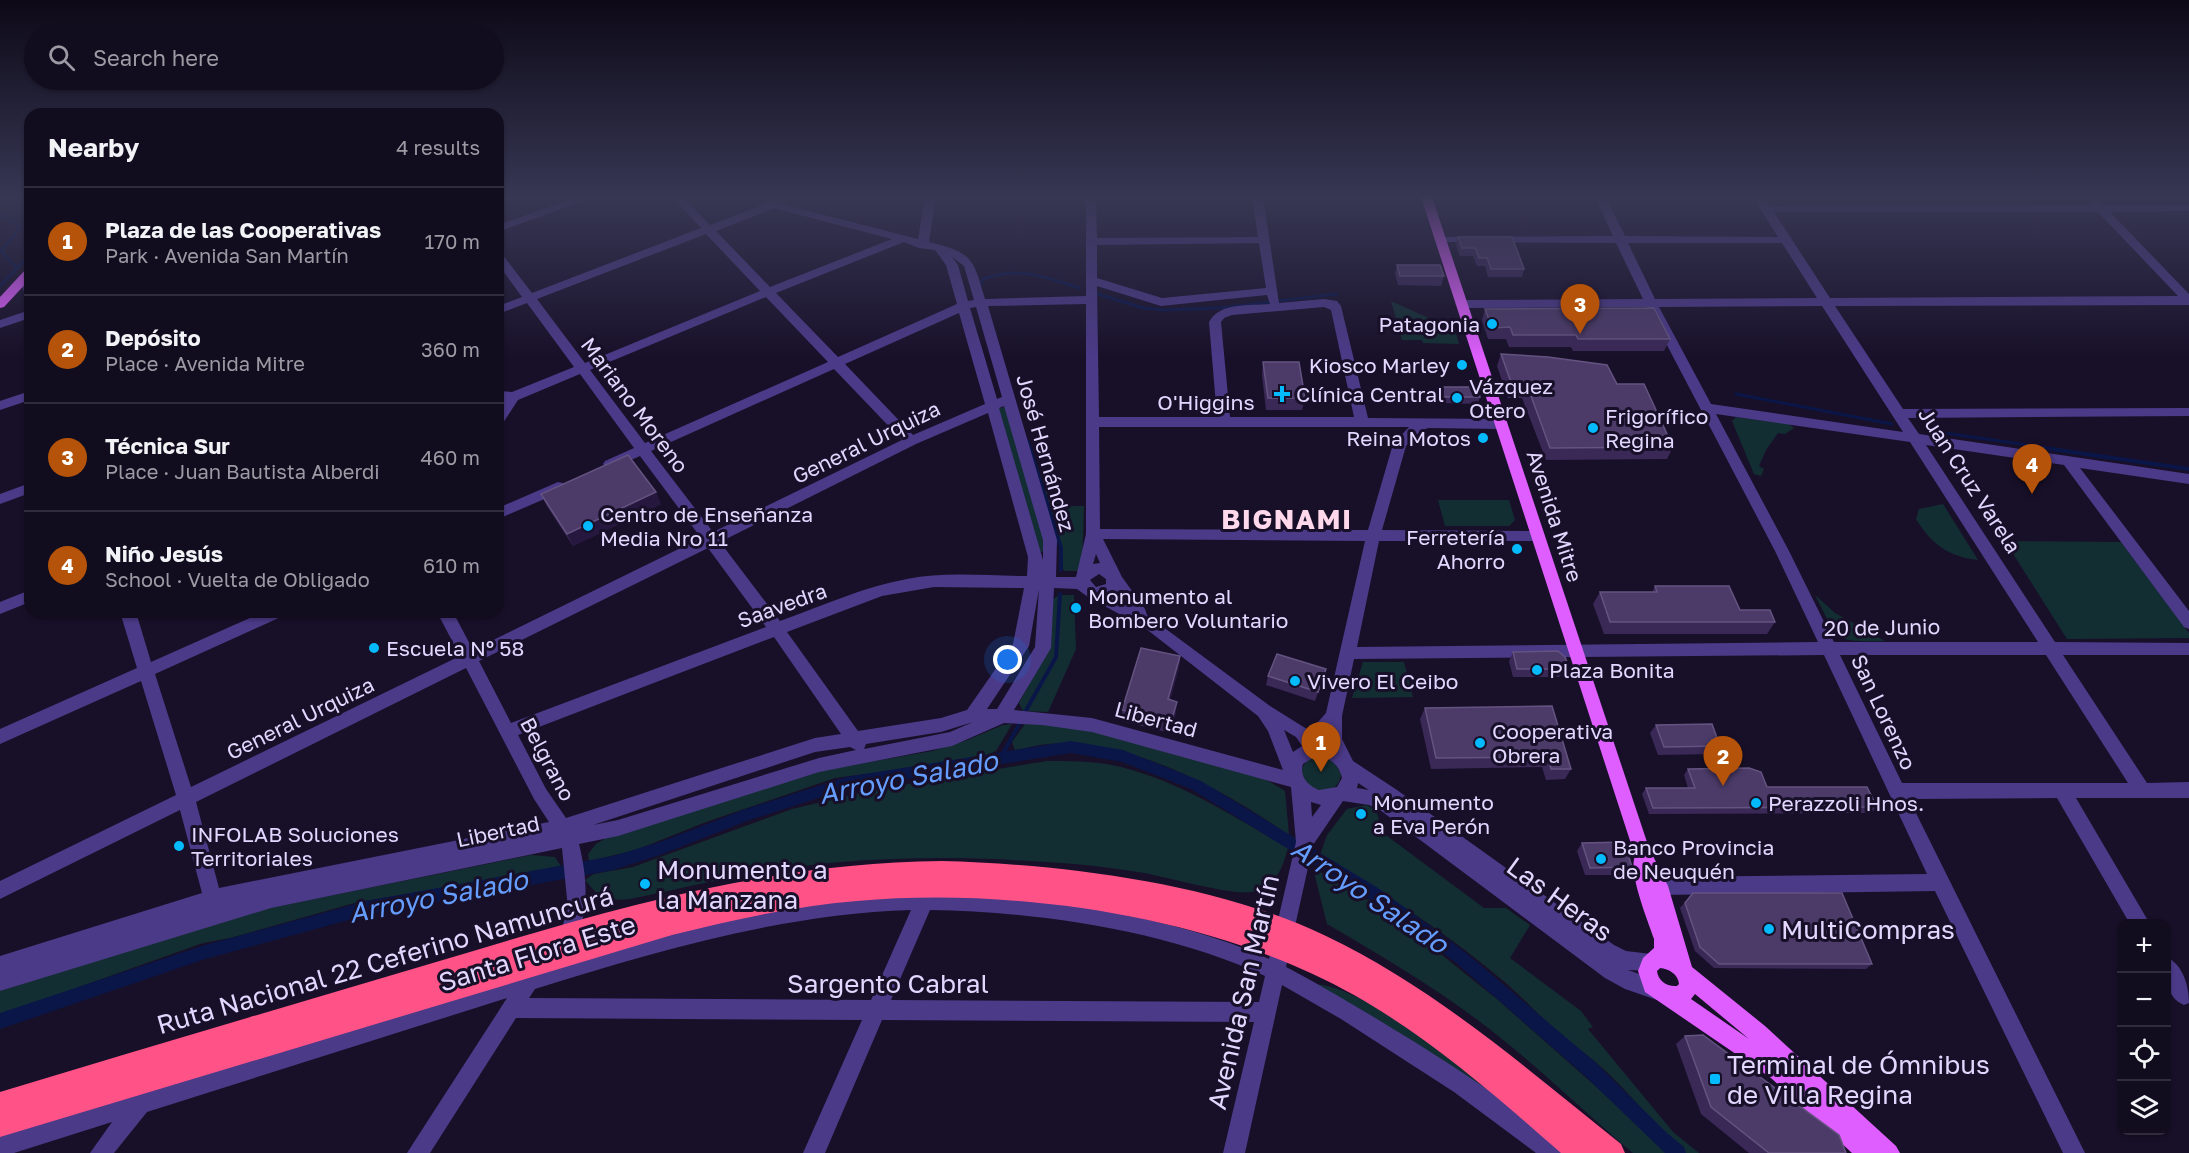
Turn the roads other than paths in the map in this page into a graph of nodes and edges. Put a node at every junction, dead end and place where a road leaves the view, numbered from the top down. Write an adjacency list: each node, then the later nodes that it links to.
1 (651, 251): 16 (street)
2 (728, 251): 15 (street)
3 (872, 251): 15 (street)
4 (941, 251): 25 (street, José Hernández)
5 (946, 251): 21 (street, José Hernández)
6 (1091, 251): 14 (street)
7 (1266, 251): 17 (street)
8 (1444, 251): 24 (main road, Avenida Mitre)
9 (1627, 251): 22 (street, San Lorenzo)
10 (1792, 251): 20 (street, Juan Cruz Varela)
11 (2142, 251): 19 (street)
12 (504, 264): 16 (street, Mariano Moreno)
13 (24, 278): 23 (main road)
14 (1091, 280): 17 (street); 18 (street)
15 (767, 292): 31 (street); 32 (street)
16 (529, 298): 26 (street); 32 (street, Mariano Moreno)
17 (1273, 298): 44 (street); 46 (street)
18 (1091, 300): 21 (street); 43 (street)
19 (2189, 300): 20 (street)
20 (1827, 301): 22 (street); 42 (street, Juan Cruz Varela)
21 (978, 303): 25 (street); 29 (street, José Hernández)
22 (1651, 303): 24 (street); 39 (street, San Lorenzo)
23 (0, 304)
24 (1461, 304): 48 (main road, Avenida Mitre)
25 (964, 306): 30 (street, José Hernández); 31 (street)
26 (504, 308)
27 (24, 316): 28 (street)
28 (0, 324)
29 (992, 342): 30 (street); 36 (street, José Hernández)
30 (974, 345): 38 (street, José Hernández)
31 (834, 362): 50 (street); 52 (street)
32 (581, 369): 35 (street); 52 (street, Mariano Moreno)
33 (504, 396): 35 (street)
34 (24, 397): 37 (street)
35 (513, 397): 40 (street)
36 (1009, 399): 38 (street, General Urquiza); 65 (street, José Hernández)
37 (0, 406)
38 (993, 406): 50 (street, General Urquiza); 65 (street, José Hernández)
39 (1708, 408): 49 (street); 76 (street, San Lorenzo)
40 (504, 411)
41 (2189, 412): 42 (street)
42 (1899, 414): 49 (street, Juan Cruz Varela)
43 (1091, 422): 46 (street, O'Higgins); 60 (street)
44 (1362, 422): 45 (street, O'Higgins); 46 (street, O'Higgins)
45 (1386, 422): 47 (street, O'Higgins); 51 (street)
46 (1224, 423)
47 (1424, 424): 48 (street, O'Higgins); 51 (street)
48 (1501, 424): 62 (main road, Avenida Mitre)
49 (1914, 437): 53 (street); 75 (street, Juan Cruz Varela)
50 (911, 441): 63 (street, General Urquiza)
51 (1400, 444): 61 (street)
52 (642, 450): 54 (street); 63 (street, Mariano Moreno)
53 (2067, 459): 55 (street); 72 (street)
54 (601, 468)
55 (2189, 479)
56 (570, 482): 59 (street)
57 (24, 490): 58 (street)
58 (0, 499)
59 (504, 511)
60 (1093, 534): 61 (street); 64 (street); 66 (street)
61 (1373, 536): 62 (street); 78 (street)
62 (1538, 536): 79 (main road, Avenida Mitre)
63 (711, 541): 74 (street, Mariano Moreno); 80 (street, General Urquiza)
64 (1114, 576): 66 (street); 66 (street); 73 (street)
65 (1040, 582): 66 (street, Saavedra); 74 (street, Saavedra); 83 (street, José Hernández); 85 (street, José Hernández)
66 (1086, 584): 73 (street)
67 (24, 598): 68 (street)
68 (0, 608)
69 (130, 618): 81 (street)
70 (265, 618): 81 (street)
71 (448, 618): 80 (street, Belgrano)
72 (2189, 623)
73 (1150, 624): 82 (street)
74 (777, 629): 86 (street, Saavedra); 88 (street, Mariano Moreno)
75 (2049, 647): 76 (street, 20 de Junio); 77 (street, 20 de Junio); 94 (street, Juan Cruz Varela)
76 (1829, 649): 79 (street, 20 de Junio); 96 (street, San Lorenzo)
77 (2189, 649)
78 (1348, 652): 79 (street, 20 de Junio); 84 (street)
79 (1576, 652): 101 (main road, Avenida Mitre)
80 (470, 657): 86 (street, Belgrano); 98 (street, General Urquiza)
81 (146, 671): 87 (street); 98 (street)
82 (1264, 711): 89 (street); 92 (street, Avenida San Martín)
83 (972, 715): 85 (street, Libertad); 88 (street, Libertad)
84 (1334, 716): 89 (street); 91 (street)
85 (1008, 717): 90 (street, Libertad); 92 (street, Libertad)
86 (508, 731): 99 (street, Belgrano)
87 (0, 737)
88 (855, 738): 90 (street, Mariano Moreno); 99 (street, Libertad)
89 (1315, 749): 91 (street); 92 (street)
90 (864, 755): 99 (street, Libertad)
91 (1345, 762): 97 (street); 111 (street, Las Heras)
92 (1297, 781): 97 (street); 100 (street, Avenida San Martín)
93 (2062, 790): 94 (street); 96 (street); 107 (street)
94 (2142, 790): 95 (street)
95 (2189, 790)
96 (1896, 791): 102 (street, San Lorenzo)
97 (1340, 794): 100 (street, Avenida San Martín); 117 (street, Las Heras)
98 (186, 798): 104 (street, General Urquiza); 106 (street)
99 (564, 833): 106 (street, Libertad); 108 (street, Belgrano)
100 (1305, 842): 109 (street, Avenida San Martín)
101 (1641, 849): 103 (main road, Avenida Mitre); 111 (main road, Avenida Mitre)
102 (1940, 882): 103 (street); 135 (street, San Lorenzo)
103 (1659, 886): 113 (main road, Avenida Mitre)
104 (0, 890)
105 (924, 902): 109 (street, Santa Flora Este); 116 (street, Santa Flora Este); 120 (street)
106 (215, 906): 112 (street, Libertad); 115 (street, Libertad)
107 (2138, 919)
108 (571, 934): 109 (highway, Ruta Nacional 22 Ceferino Namuncurá); 110 (street); 123 (highway, Ruta Nacional 22 Ceferino Namuncurá)
109 (1280, 950): 110 (highway, Ruta Nacional 22 Ceferino Namuncurá); 121 (street, Avenida San Martín); 130 (street, Santa Flora Este); 131 (highway, Ruta Nacional 22 Ceferino Namuncurá); 132 (highway, Ruta Nacional 22 Ceferino Namuncurá)
110 (548, 961): 116 (street); 124 (highway, Ruta Nacional 22 Ceferino Namuncurá)
111 (1655, 961): 113 (main road); 117 (main road)
112 (0, 965)
113 (1684, 971): 117 (main road); 134 (main road)
114 (2170, 973): 118 (street)
115 (0, 981)
116 (527, 982): 119 (street); 122 (street, Santa Flora Este)
117 (1664, 994): 133 (main road, Las Heras)
118 (2184, 995)
119 (510, 1008): 120 (street, Sargento Cabral); 127 (street)
120 (877, 1010): 121 (street, Sargento Cabral); 128 (street)
121 (1266, 1012): 129 (street, Avenida San Martín)
122 (141, 1103): 125 (street, Santa Flora Este); 126 (street)
123 (0, 1104)
124 (0, 1125)
125 (0, 1147)
126 (101, 1153)
127 (418, 1153)
128 (814, 1153)
129 (1234, 1153)
130 (1552, 1153)
131 (1581, 1153)
132 (1612, 1153)
133 (1868, 1153)
134 (1889, 1153)
135 (2073, 1153)

